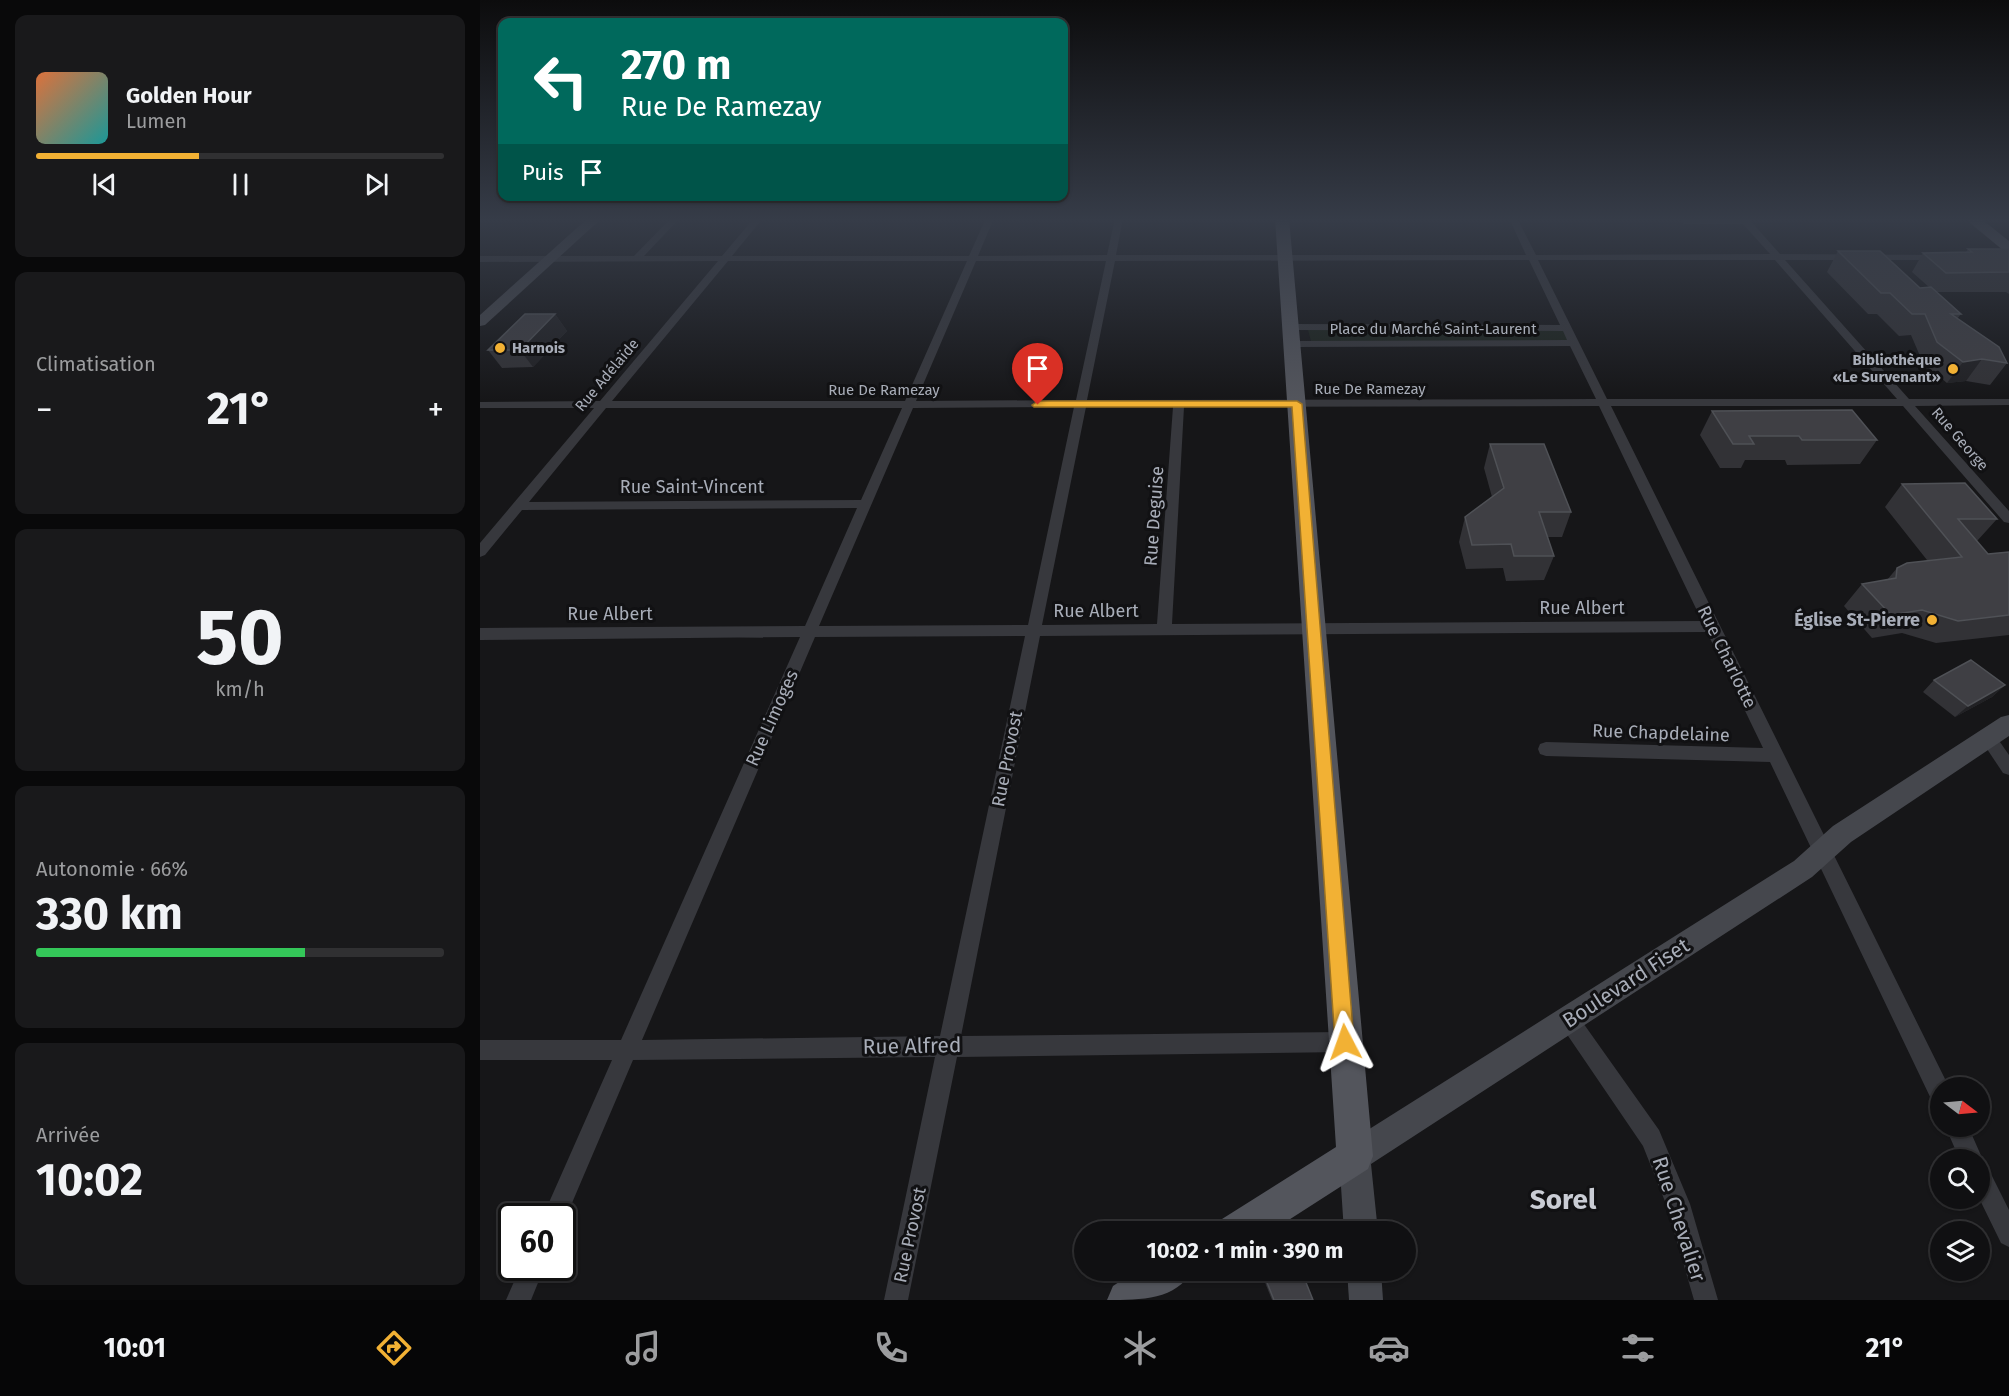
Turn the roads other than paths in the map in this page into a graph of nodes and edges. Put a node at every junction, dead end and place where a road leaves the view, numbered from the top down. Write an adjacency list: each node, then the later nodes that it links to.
1 (529, 279): 8 (street)
2 (709, 279): 21 (street, Rue Adélaïde)
3 (963, 279): 20 (street, Rue Limoges)
4 (1106, 279): 15 (street, Rue Provost)
5 (1287, 279): 9 (main road)
6 (1543, 279): 10 (street, Rue Charlotte)
7 (1796, 279): 13 (street, Rue George)
8 (480, 322)
9 (1291, 327): 10 (street, Place du Marché Saint-Laurent); 12 (main road)
10 (1567, 328): 11 (street, Rue Charlotte)
11 (1574, 343): 12 (street, Place du Marché Saint-Laurent); 18 (street, Rue Charlotte)
12 (1293, 344): 17 (main road)
13 (1906, 402): 14 (street, Rue De Ramezay); 18 (street, Rue De Ramezay); 24 (street, Rue George)
14 (2009, 402)
15 (1079, 404): 16 (street, Rue De Ramezay); 20 (street, Rue De Ramezay); 29 (street, Rue Provost)
16 (1179, 404): 17 (street, Rue De Ramezay); 28 (street, Rue Deguise)
17 (1297, 404): 18 (street, Rue De Ramezay); 27 (main road)
18 (1604, 404): 26 (street, Rue Charlotte)
19 (480, 405): 21 (street, Rue De Ramezay)
20 (907, 405): 21 (street, Rue De Ramezay); 22 (street, Rue Limoges)
21 (603, 406): 23 (street, Rue Adélaïde)
22 (865, 504): 23 (street, Rue Saint-Vincent); 30 (street, Rue Limoges)
23 (519, 506): 25 (street, Rue Adélaïde)
24 (2009, 519)
25 (480, 552)
26 (1713, 626): 27 (street, Rue Albert); 35 (street, Rue Charlotte)
27 (1315, 629): 28 (street, Rue Albert); 39 (main road)
28 (1164, 630): 29 (street, Rue Albert)
29 (1033, 631): 30 (street, Rue Albert); 40 (street, Rue Provost)
30 (810, 632): 31 (street, Rue Albert); 41 (street, Rue Limoges)
31 (480, 634)
32 (2009, 724): 33 (street, Boulevard Fiset)
33 (1987, 737): 36 (street); 37 (street, Boulevard Fiset)
34 (1546, 749): 35 (street, Rue Chapdelaine)
35 (1774, 755): 37 (street, Rue Charlotte)
36 (2009, 768)
37 (1822, 851): 38 (street, Boulevard Fiset); 43 (street, Rue Charlotte)
38 (1569, 1020): 44 (street, Boulevard Fiset); 57 (street, Rue Chevalier)
39 (1345, 1042): 40 (street, Rue Alfred); 44 (main road)
40 (949, 1046): 41 (street, Rue Alfred); 54 (street, Rue Provost)
41 (627, 1049): 42 (street, Rue Alfred); 46 (street, Rue Limoges)
42 (480, 1050)
43 (1932, 1077)
44 (1355, 1156): 47 (main road, Boulevard Fiset); 48 (street)
45 (1990, 1196): 49 (street)
46 (561, 1203)
47 (1252, 1221)
48 (1360, 1221)
49 (2009, 1235)
50 (526, 1281): 53 (street)
51 (1156, 1281): 55 (main road)
52 (1365, 1281): 56 (street)
53 (518, 1300)
54 (896, 1300)
55 (1127, 1300)
56 (1366, 1300)
57 (1706, 1300)

